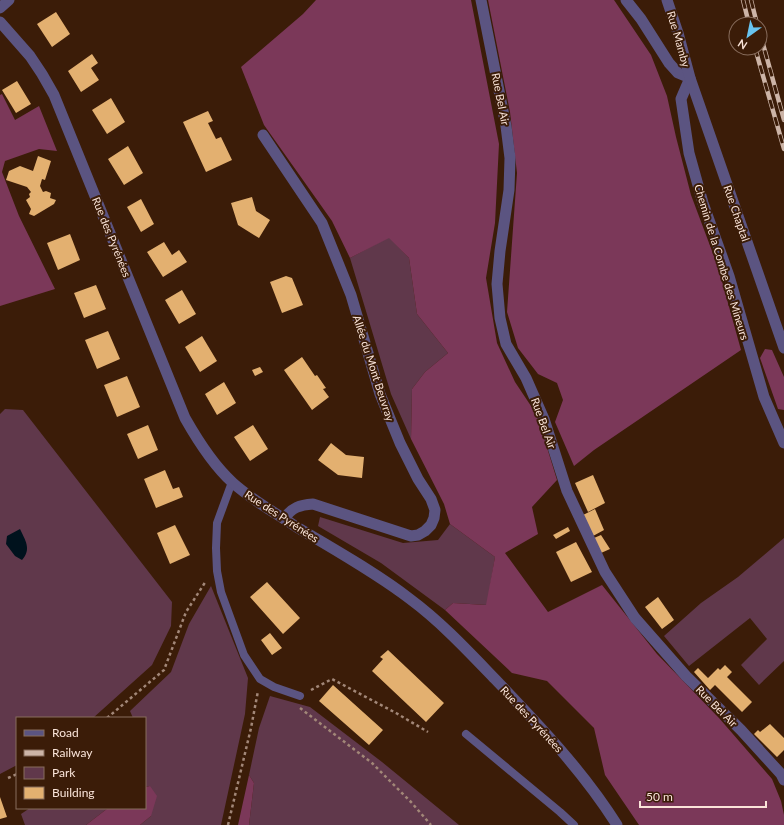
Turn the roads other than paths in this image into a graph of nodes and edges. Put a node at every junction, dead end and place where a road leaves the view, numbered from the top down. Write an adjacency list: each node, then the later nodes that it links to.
1 (9, 0): 5 (street)
2 (481, 0): 15 (street, Rue Bel Air)
3 (626, 0): 7 (street)
4 (667, 0): 7 (street, Rue Mamby)
5 (0, 8)
6 (0, 22): 11 (street, Rue des Pyrénées)
7 (690, 78): 9 (street, Rue Chaptal); 10 (street, Chemin de la Combe des Mineurs)
8 (264, 135): 12 (street, Allée du Mont Beuvray)
9 (784, 348)
10 (784, 442)
11 (232, 482): 12 (street, Rue des Pyrénées); 13 (lane)
12 (284, 519): 17 (street, Rue des Pyrénées)
13 (300, 696)
14 (466, 734): 16 (lane)
15 (784, 780)
16 (574, 825)
17 (617, 825)

